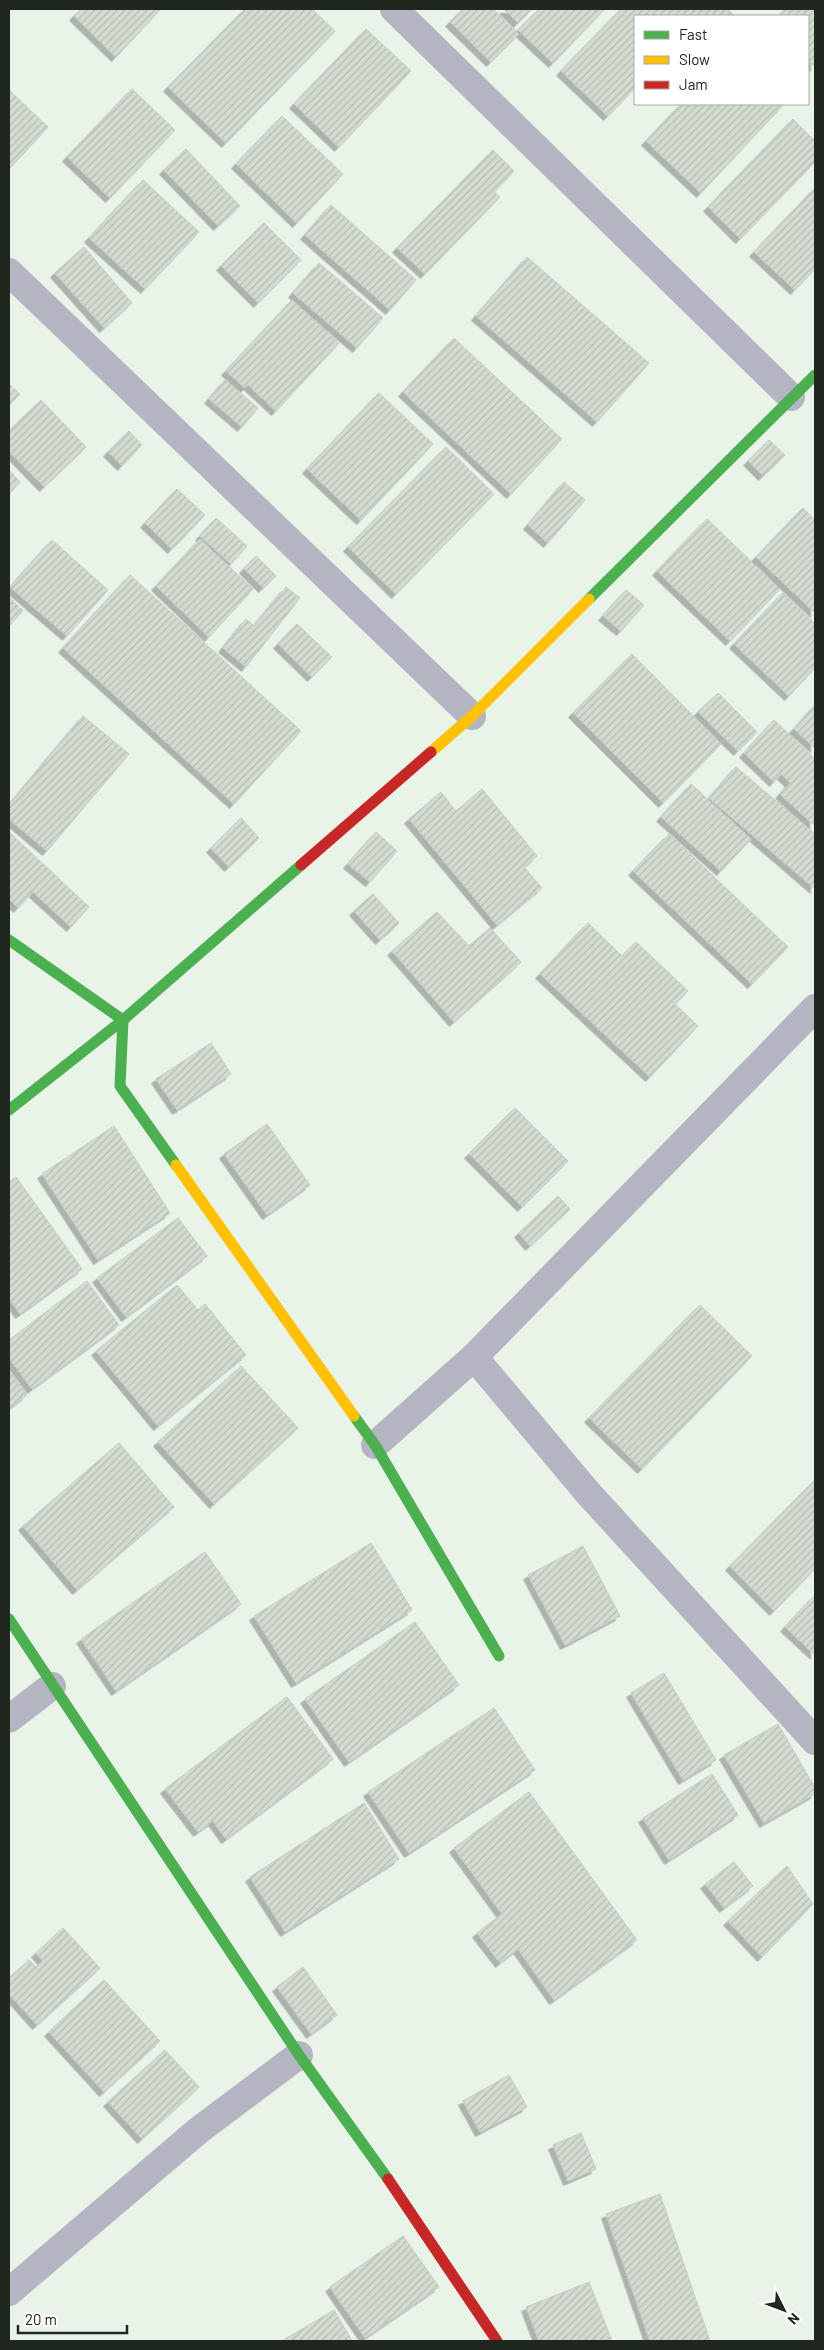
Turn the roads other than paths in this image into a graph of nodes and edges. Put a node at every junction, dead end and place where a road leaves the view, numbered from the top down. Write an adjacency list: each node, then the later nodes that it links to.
1 (394, 9): 4 (street)
2 (9, 272): 5 (street)
3 (815, 375): 4 (street)
4 (790, 397): 5 (street)
5 (472, 716): 8 (street)
6 (9, 940): 8 (street)
7 (815, 1008): 10 (street)
8 (122, 1020): 9 (street); 11 (street)
9 (9, 1110)
10 (474, 1357): 11 (street); 16 (street)
11 (375, 1445): 13 (street)
12 (9, 1618): 14 (street)
13 (499, 1656)
14 (52, 1686): 15 (street); 17 (street)
15 (9, 1719)
16 (815, 1741)
17 (299, 2055): 18 (street); 19 (street)
18 (9, 2292)
19 (497, 2341)

